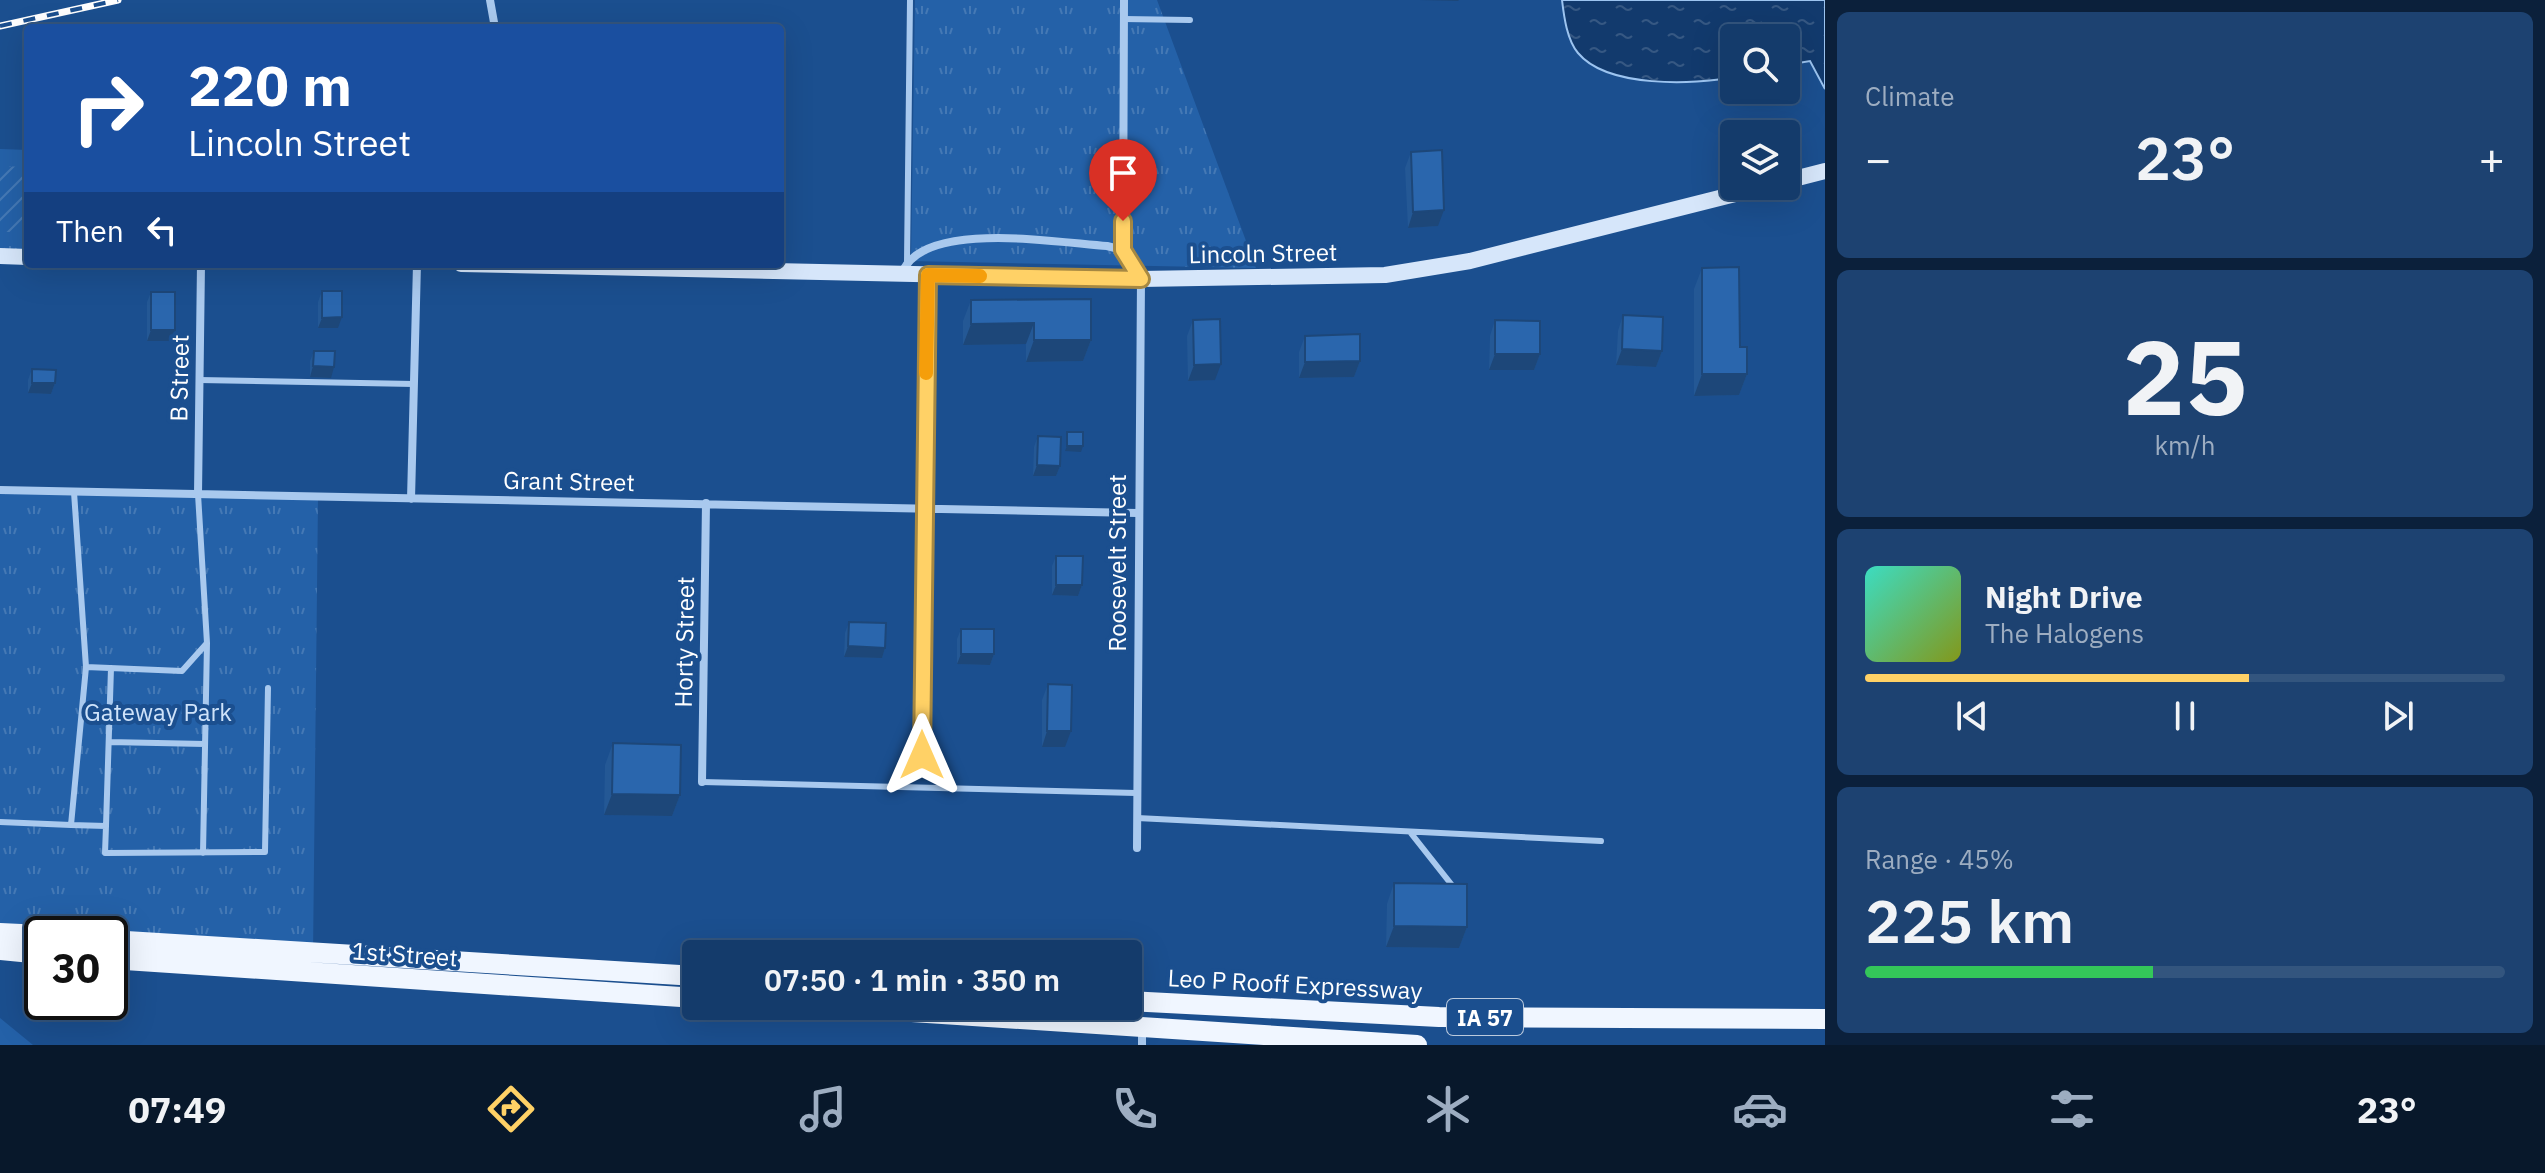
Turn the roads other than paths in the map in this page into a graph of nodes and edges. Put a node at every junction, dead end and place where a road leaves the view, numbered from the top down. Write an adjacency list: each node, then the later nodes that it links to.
1 (490, 0): 6 (street)
2 (910, 0): 16 (lane)
3 (1124, 0): 4 (street)
4 (1124, 19): 5 (lane); 10 (street)
5 (1190, 20)
6 (494, 24)
7 (1825, 171): 8 (main road)
8 (1800, 177)
9 (1720, 197): 18 (main road, Lincoln Street)
10 (1123, 250): 16 (street); 18 (street)
11 (0, 256): 12 (main road)
12 (24, 257)
13 (784, 267): 16 (main road, Lincoln Street)
14 (201, 268): 19 (street, B Street)
15 (417, 268): 20 (street)
16 (904, 268): 17 (main road, Lincoln Street)
17 (928, 275): 18 (main road, Lincoln Street); 26 (street)
18 (1141, 279): 27 (street, Roosevelt Street)
19 (199, 380): 20 (lane); 23 (street, B Street)
20 (414, 384): 24 (street)
21 (0, 490): 22 (street, Grant Street)
22 (74, 492): 23 (street, Grant Street); 29 (lane)
23 (198, 494): 24 (street, Grant Street); 28 (lane)
24 (411, 499): 25 (street, Grant Street)
25 (706, 503): 26 (street, Grant Street); 35 (street, Horty Street)
26 (923, 506): 27 (street, Grant Street); 34 (street)
27 (1137, 513): 36 (street, Roosevelt Street)
28 (207, 643): 30 (lane); 33 (lane)
29 (86, 667): 30 (lane); 39 (lane)
30 (111, 668): 32 (lane)
31 (268, 688): 44 (lane)
32 (109, 742): 33 (lane); 40 (lane)
33 (205, 744): 44 (lane)
34 (922, 755)
35 (702, 782): 36 (lane)
36 (1136, 793): 37 (street, Roosevelt Street)
37 (1137, 818): 41 (lane); 43 (street, Roosevelt Street)
38 (0, 822): 39 (lane)
39 (71, 825): 40 (lane)
40 (106, 826): 44 (lane)
41 (1410, 832): 42 (lane); 45 (lane)
42 (1601, 841)
43 (1137, 848)
44 (203, 853)
45 (1459, 894)
46 (0, 933): 47 (main road)
47 (24, 934)
48 (128, 941): 52 (main road, 1st Street)
49 (0, 950): 50 (main road)
50 (24, 952)
51 (128, 960): 53 (main road, 1st Street)
52 (682, 975)
53 (682, 997)
54 (1142, 1002): 55 (main road, Leo P Rooff Expressway / IA 57)
55 (1825, 1019)
56 (975, 1020): 57 (main road)
57 (1142, 1035): 58 (main road, Leo P Rooff Expressway / IA 57)
58 (1417, 1045)

